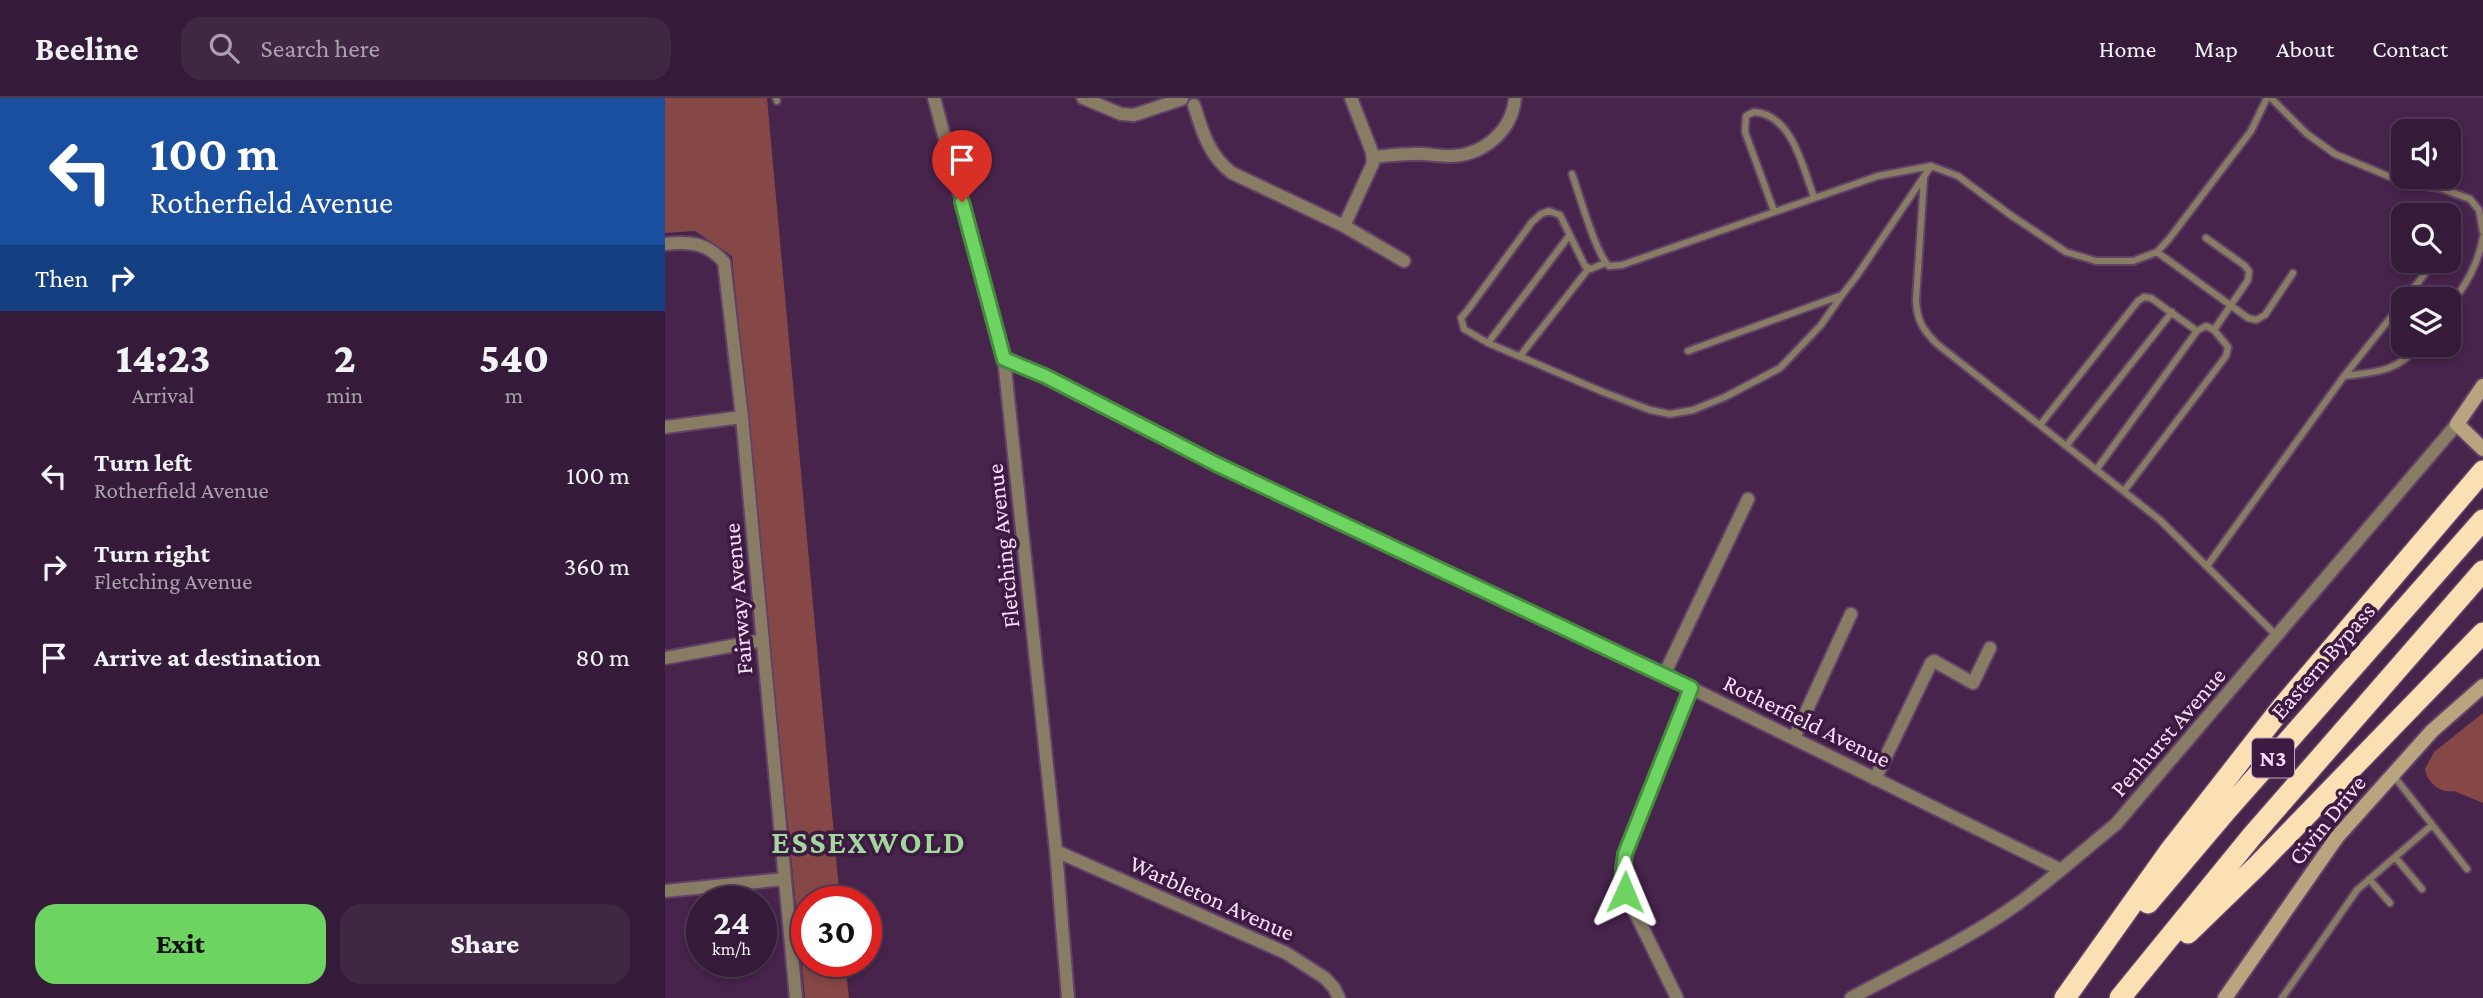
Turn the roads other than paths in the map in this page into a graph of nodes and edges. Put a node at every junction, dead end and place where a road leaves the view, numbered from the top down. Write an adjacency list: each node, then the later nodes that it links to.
1 (934, 98): 36 (street, Fletching Avenue)
2 (1083, 98): 6 (street)
3 (1352, 98): 7 (street)
4 (1515, 98): 7 (street)
5 (2269, 98): 14 (lane); 18 (lane)
6 (1189, 100): 13 (street)
7 (1373, 157): 13 (street)
8 (1931, 166): 10 (lane); 11 (lane); 18 (lane)
9 (1573, 174): 20 (lane)
10 (1924, 178): 26 (lane); 41 (lane)
11 (1814, 197): 12 (lane); 12 (lane)
12 (1774, 211): 20 (lane)
13 (1344, 226): 19 (street)
14 (2483, 234): 25 (lane)
15 (1569, 236): 21 (lane); 32 (lane); 32 (lane)
16 (2206, 238): 27 (lane)
17 (665, 244): 39 (street, Fairway Avenue)
18 (2157, 252): 27 (lane)
19 (1404, 261)
20 (1605, 263): 21 (lane)
21 (1589, 268): 34 (lane)
22 (2293, 273): 27 (lane)
23 (2425, 273): 24 (lane)
24 (2414, 287)
25 (2461, 291)
26 (1842, 295): 33 (lane); 34 (lane)
27 (2231, 306): 30 (lane)
28 (2172, 312): 31 (lane); 41 (lane); 43 (lane)
29 (2391, 316): 37 (lane)
30 (2214, 330): 31 (lane); 47 (lane)
31 (2197, 331): 45 (lane)
32 (1488, 343): 34 (lane)
33 (1688, 351)
34 (1520, 356)
35 (2409, 357): 37 (lane)
36 (1004, 359): 59 (street, Rotherfield Avenue); 67 (street, Fletching Avenue)
37 (2344, 376): 50 (lane)
38 (2483, 386): 40 (main road)
39 (742, 417): 42 (street); 55 (street, Fairway Avenue)
40 (2457, 424): 44 (main road); 54 (street, Penhurst Avenue)
41 (2040, 425): 43 (lane)
42 (665, 426)
43 (2066, 446): 45 (lane)
44 (2483, 449)
45 (2097, 470): 47 (lane)
46 (2483, 471): 81 (highway)
47 (2124, 491): 50 (lane)
48 (1748, 499): 59 (street)
49 (2483, 520): 81 (highway, Eastern Bypass / N3)
50 (2207, 566): 54 (lane)
51 (2483, 571): 82 (highway, N3)
52 (1851, 614): 63 (street)
53 (2483, 633): 60 (highway)
54 (2277, 636): 69 (street, Penhurst Avenue)
55 (763, 640): 58 (street); 71 (street, Fairway Avenue)
56 (2483, 640): 60 (highway)
57 (1990, 648): 65 (street)
58 (665, 658)
59 (1664, 675): 62 (street, Rotherfield Avenue)
60 (2441, 678): 82 (highway)
61 (2483, 686): 64 (main road, Civin Drive)
62 (1691, 688): 63 (street, Rotherfield Avenue); 79 (street)
63 (1794, 738): 65 (street, Rotherfield Avenue)
64 (2393, 775): 66 (lane); 83 (main road, Civin Drive)
65 (1875, 779): 69 (street, Rotherfield Avenue)
66 (2432, 825): 68 (lane); 70 (lane)
67 (1056, 851): 77 (street, Fletching Avenue); 78 (street, Warbleton Avenue)
68 (2395, 857): 72 (lane); 73 (lane)
69 (2059, 869): 80 (street, Penhurst Avenue)
70 (2467, 869)
71 (785, 879): 74 (street); 76 (street, Fairway Avenue)
72 (2369, 879): 75 (lane); 84 (lane)
73 (2422, 889)
74 (665, 891)
75 (2390, 903)
76 (796, 998)
77 (1068, 998)
78 (1339, 998)
79 (1677, 998)
80 (1851, 998)
81 (2066, 998)
82 (2121, 998)
83 (2225, 998)
84 (2282, 998)

